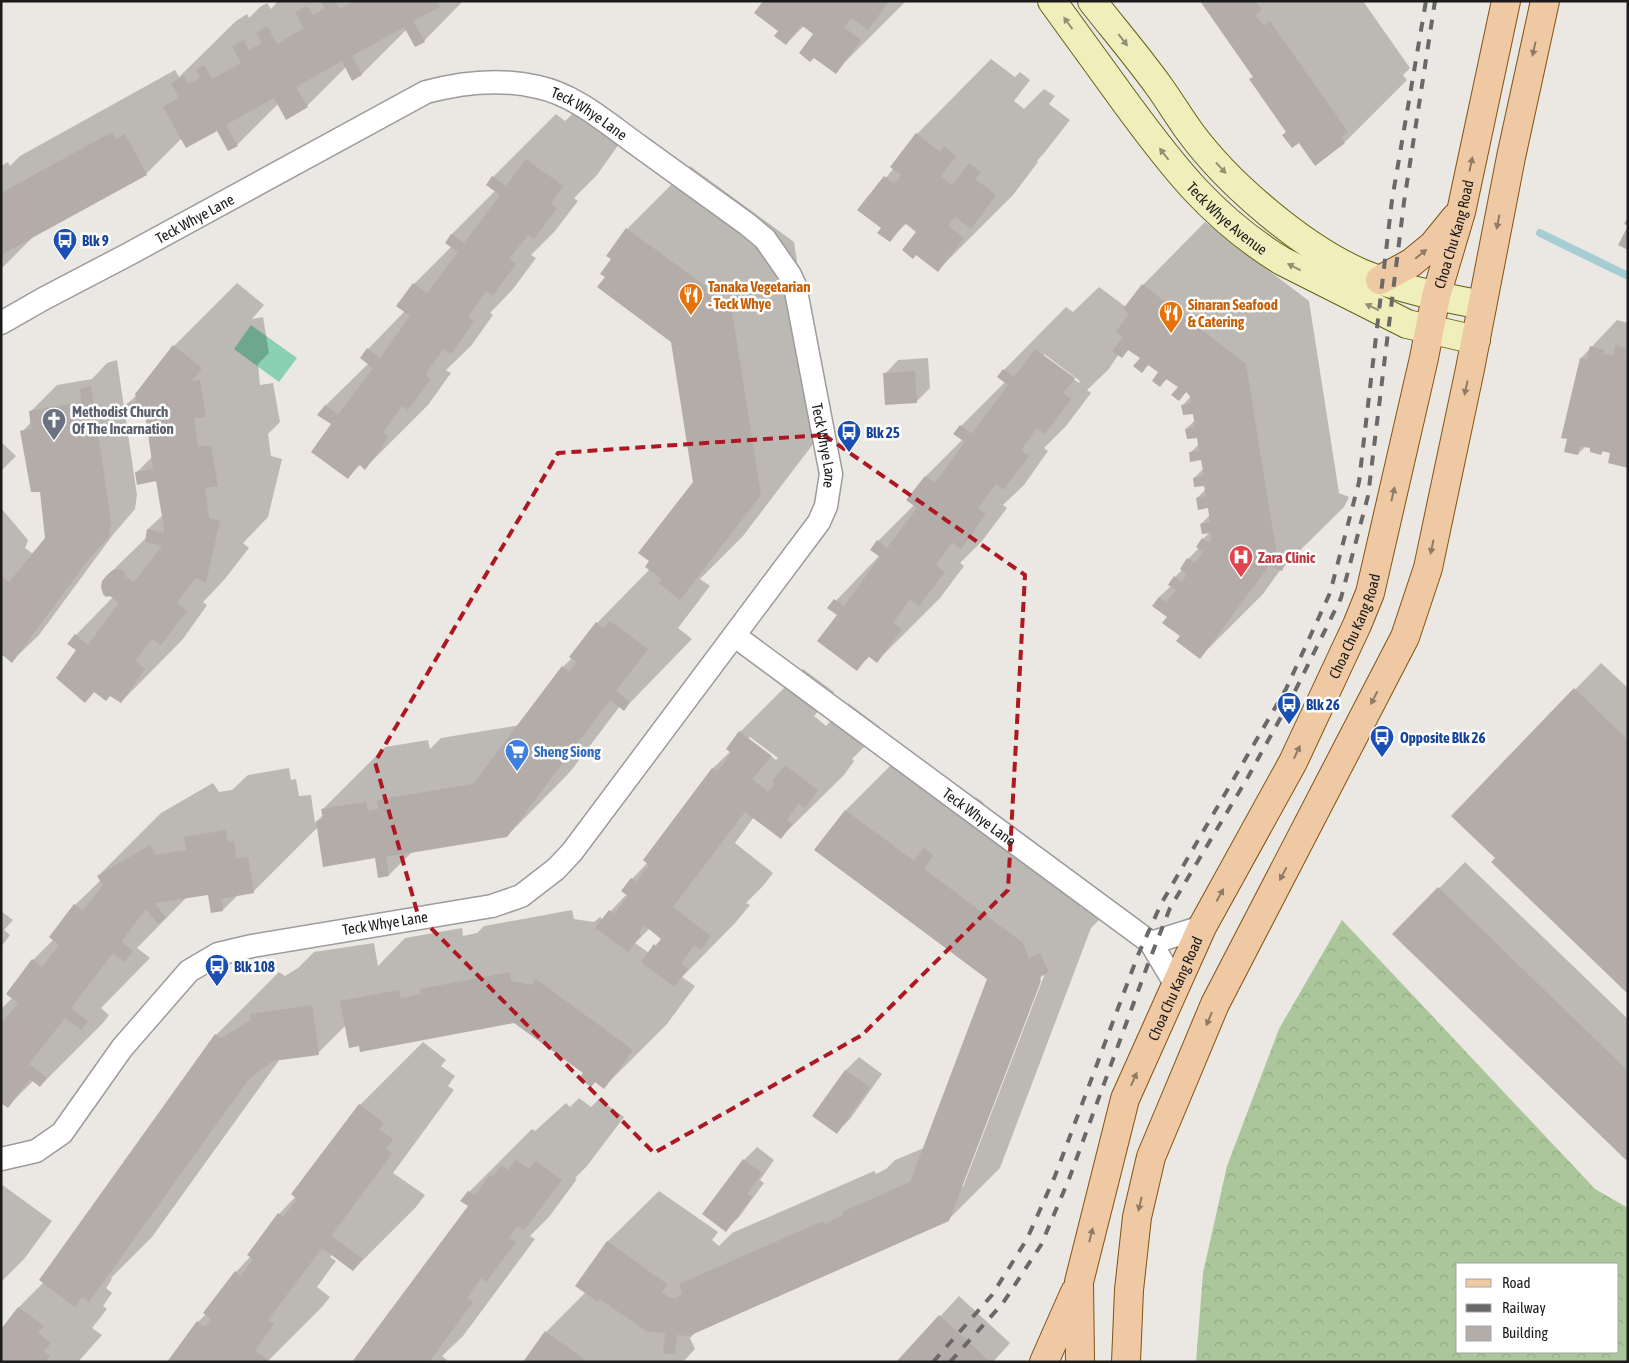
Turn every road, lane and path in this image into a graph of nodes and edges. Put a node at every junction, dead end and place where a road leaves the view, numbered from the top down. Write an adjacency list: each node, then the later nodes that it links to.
1 (1052, 1): 10 (main road, Teck Whye Avenue, one-way to 1)
2 (1092, 1): 6 (main road, Teck Whye Avenue, one-way to 6)
3 (1506, 1): 5 (main road, Choa Chu Kang Road, one-way to 3)
4 (1545, 1): 8 (main road, one-way to 8)
5 (1461, 212): 6 (main road, one-way to 5); 7 (main road, Choa Chu Kang Road)
6 (1380, 280): 7 (main road, Teck Whye Avenue)
7 (1436, 296): 8 (main road, Teck Whye Avenue); 10 (main road, Choa Chu Kang Road)
8 (1482, 305): 11 (main road)
9 (1, 323): 12 (street, Teck Whye Lane)
10 (1430, 330): 11 (main road, Teck Whye Avenue); 13 (main road, Choa Chu Kang Road, one-way to 10)
11 (1476, 340): 20 (main road, one-way to 20)
12 (735, 636): 14 (street, Teck Whye Lane); 16 (street, Teck Whye Lane)
13 (1202, 928): 14 (street); 15 (main road, Choa Chu Kang Road)
14 (1151, 943): 15 (street, Teck Whye Lane)
15 (1176, 985): 17 (main road, Choa Chu Kang Road, one-way to 15)
16 (1, 1159)
17 (1079, 1282): 18 (main road); 19 (main road, Choa Chu Kang Road)
18 (1044, 1362)
19 (1080, 1362)
20 (1126, 1362)

